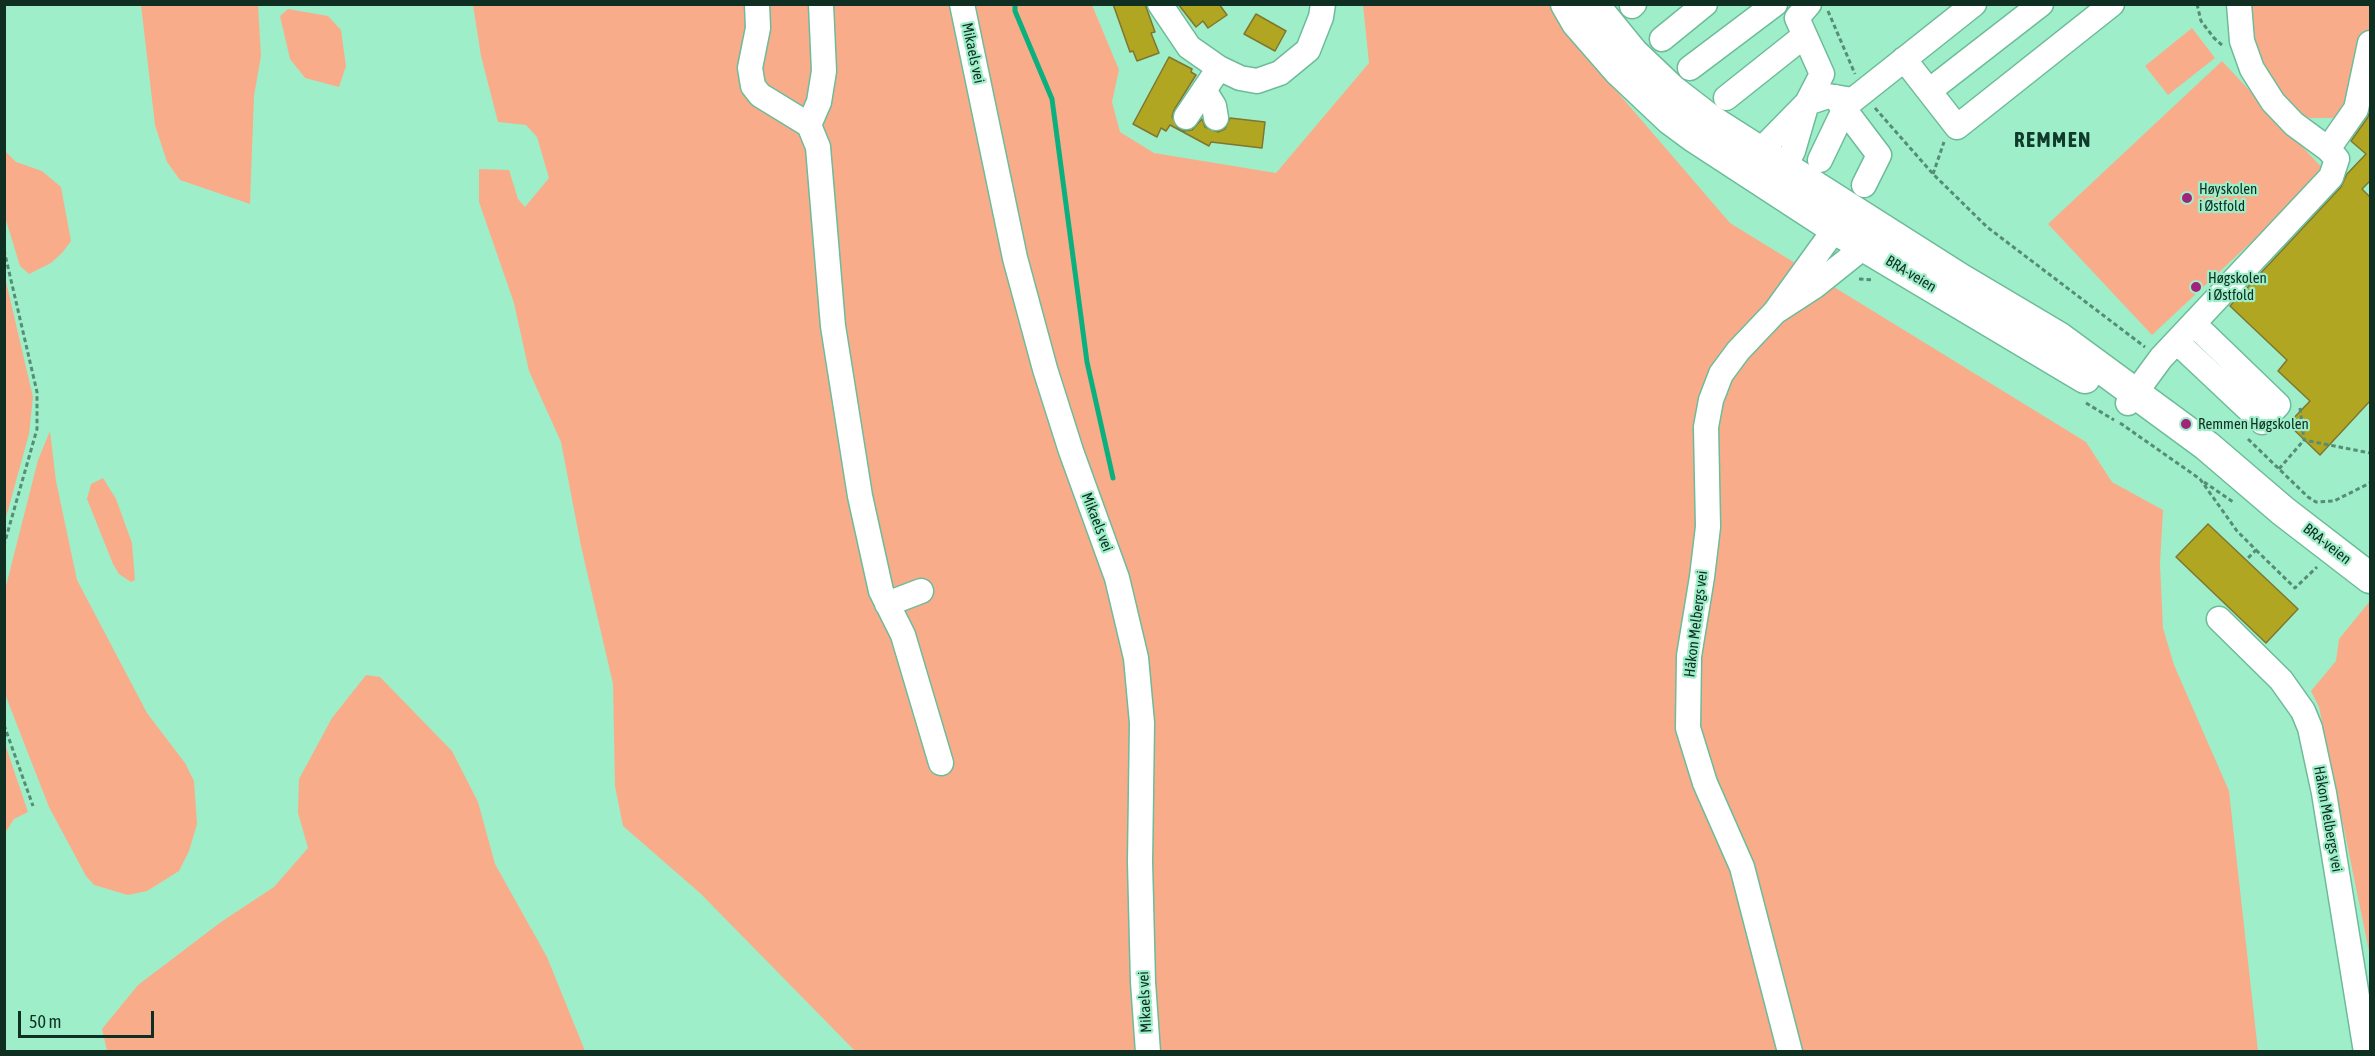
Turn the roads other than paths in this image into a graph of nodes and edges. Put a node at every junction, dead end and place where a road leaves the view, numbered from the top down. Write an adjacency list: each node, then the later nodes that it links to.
1 (758, 4): 27 (street)
2 (821, 4): 27 (street)
3 (962, 4): 44 (street, Mikaels vei)
4 (1160, 4): 18 (street)
5 (1323, 4): 18 (street)
6 (1566, 4): 30 (main road, BRA-veien)
7 (1593, 4): 30 (main road, BRA-veien)
8 (1705, 4): 15 (street)
9 (1775, 4): 19 (street)
10 (1974, 4): 17 (street)
11 (2041, 4): 21 (street)
12 (2112, 4): 21 (street)
13 (2239, 4): 28 (street)
14 (1800, 16): 22 (street); 23 (street)
15 (1662, 39)
16 (2370, 43): 28 (street)
17 (1904, 59): 21 (street); 24 (street)
18 (1219, 68): 20 (street)
19 (1690, 68)
20 (1204, 90): 25 (street); 26 (street)
21 (1929, 91)
22 (1726, 98)
23 (1807, 103): 24 (street); 30 (street)
24 (1840, 104): 29 (street); 31 (street)
25 (1186, 117)
26 (1216, 118)
27 (809, 125): 41 (street)
28 (2328, 149): 36 (street)
29 (1820, 159)
30 (1768, 167): 32 (main road, BRA-veien); 33 (main road, BRA-veien)
31 (1864, 184)
32 (1864, 216): 33 (street); 34 (street); 38 (main road, BRA-veien)
33 (1835, 230): 34 (main road, BRA-veien); 35 (street)
34 (1865, 246): 35 (street); 38 (main road, BRA-veien)
35 (1775, 312): 45 (street, Håkon Melbergs vei)
36 (2194, 324): 37 (street); 37 (street)
37 (2169, 350): 38 (street)
38 (2132, 398): 39 (main road, BRA-veien)
39 (2370, 578)
40 (921, 591): 41 (street)
41 (887, 604): 43 (street)
42 (2219, 619): 46 (street, Håkon Melbergs vei)
43 (941, 763)
44 (1148, 1052)
45 (1790, 1052)
46 (2366, 1052)

